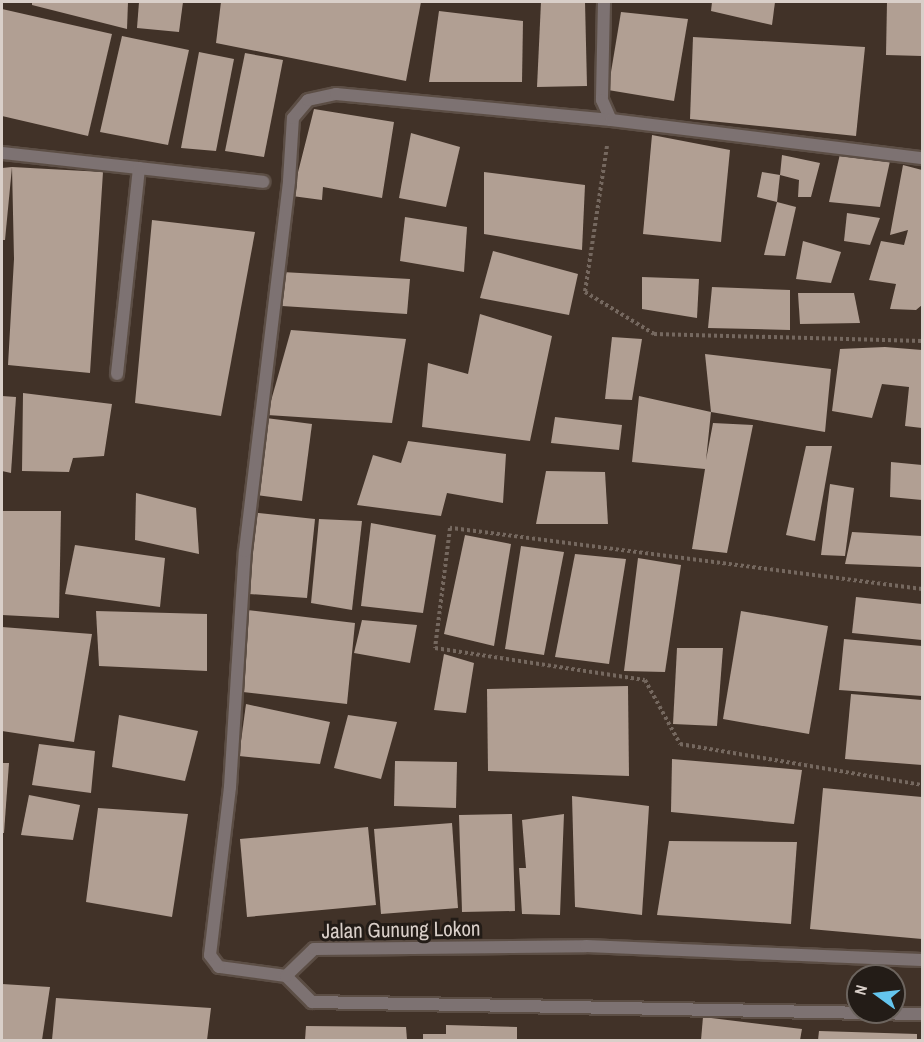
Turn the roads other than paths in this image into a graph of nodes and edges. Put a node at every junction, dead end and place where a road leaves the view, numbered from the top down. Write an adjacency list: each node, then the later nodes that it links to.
1 (604, 2): 2 (street)
2 (611, 120): 4 (street); 9 (street)
3 (2, 153): 5 (street)
4 (922, 158)
5 (139, 168): 6 (street); 7 (street)
6 (263, 182)
7 (117, 374)
8 (922, 960): 9 (street, Jalan Gunung Lokon)
9 (286, 976): 10 (street)
10 (922, 1014)

